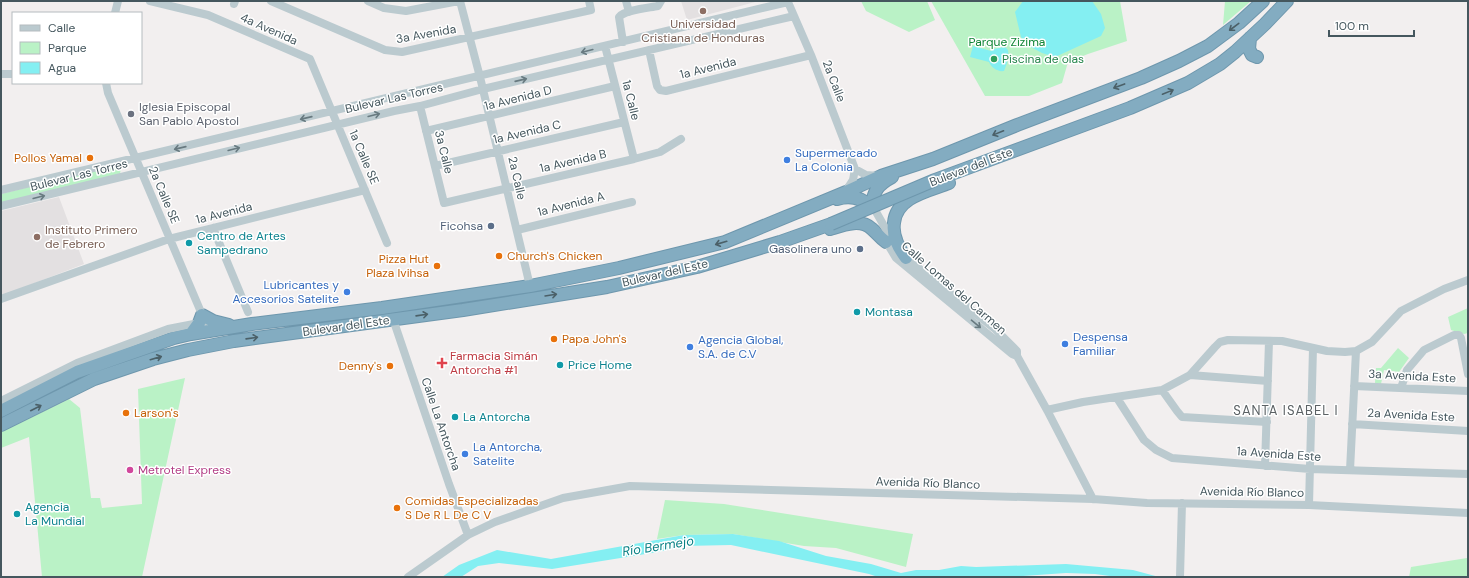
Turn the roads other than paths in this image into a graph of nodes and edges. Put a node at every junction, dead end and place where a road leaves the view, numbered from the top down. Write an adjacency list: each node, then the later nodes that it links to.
1 (118, 1): 13 (street)
2 (150, 1): 23 (street, 4a Avenida)
3 (271, 1): 16 (street, 3a Avenida)
4 (368, 1): 12 (street)
5 (460, 1): 12 (street); 16 (street, 2a Calle)
6 (589, 1): 16 (street, 3a Avenida)
7 (626, 1): 14 (street)
8 (661, 1): 14 (street)
9 (1263, 1): 45 (highway, Bulevar del Este, one-way to 45)
10 (1287, 1): 17 (highway, Bulevar del Este)
11 (788, 2): 15 (street, 2a Calle); 18 (street, Bulevar Las Torres)
12 (433, 4)
13 (115, 12)
14 (629, 12): 18 (street)
15 (794, 16): 20 (street, Bulevar Las Torres); 21 (street, 2a Calle)
16 (470, 38): 27 (street, 2a Calle)
17 (1250, 38): 22 (highway); 32 (highway, Bulevar del Este, one-way to 17)
18 (623, 42): 19 (street, Bulevar Las Torres)
19 (605, 46): 24 (street, 1a Calle); 27 (street, Bulevar Las Torres, one-way to 27)
20 (649, 50): 21 (street, 1a Avenida); 24 (street, Bulevar Las Torres)
21 (807, 56): 43 (street, 2a Calle)
22 (1258, 57)
23 (310, 59): 33 (street, 1a Calle SE)
24 (608, 59): 29 (street, 1a Calle); 30 (street, Bulevar Las Torres, one-way to 24)
25 (1, 74): 26 (street)
26 (12, 74)
27 (480, 77): 30 (street, 2a Calle); 33 (street, Bulevar Las Torres)
28 (106, 84): 40 (street, 2a Calle SE)
29 (615, 86): 34 (street, 1a Avenida D); 35 (street, 1a Calle)
30 (483, 88): 31 (street, Bulevar Las Torres); 34 (street, 2a Calle)
31 (420, 106): 36 (street, Bulevar Las Torres, one-way to 31); 37 (street, 3a Calle)
32 (1130, 108): 54 (highway); 64 (highway, Bulevar del Este, bridge)
33 (332, 111): 36 (street, 1a Calle SE); 40 (street, Bulevar Las Torres, one-way to 40)
34 (490, 117): 37 (street, 1a Avenida D); 39 (street, 2a Calle)
35 (624, 122): 39 (street, 1a Avenida C); 41 (street, 1a Calle)
36 (337, 124): 44 (street, Bulevar Las Torres, one-way to 36); 48 (street, 1a Calle SE)
37 (426, 131): 42 (street, 3a Calle)
38 (681, 139): 41 (street, 1a Avenida B)
39 (498, 151): 42 (street, 1a Avenida C); 46 (street, 2a Calle)
40 (135, 158): 44 (street, 2a Calle SE); 47 (street, Bulevar Las Torres)
41 (634, 159): 46 (street, 1a Avenida B)
42 (435, 166): 51 (street, 3a Calle)
43 (855, 169): 45 (street); 49 (street)
44 (141, 172): 52 (street, Bulevar Las Torres, one-way to 44); 58 (street, 2a Calle SE)
45 (879, 181): 49 (highway, Bulevar del Este); 53 (highway); 54 (highway)
46 (507, 188): 51 (street, 1a Avenida B); 56 (street, 2a Calle)
47 (1, 190)
48 (365, 190): 55 (street, 1a Avenida); 60 (street, 1a Calle SE)
49 (846, 192): 57 (highway, Bulevar del Este)
50 (632, 202): 56 (street, 1a Avenida A)
51 (444, 204)
52 (1, 206)
53 (871, 207): 57 (highway); 59 (street, Calle Lomas del Carmen); 61 (street, Calle Lomas del Carmen)
54 (900, 207): 61 (highway)
55 (213, 228): 58 (street, 1a Avenida); 66 (street)
56 (517, 230): 63 (street, 2a Calle)
57 (741, 235): 63 (highway, Bulevar del Este, one-way to 63)
58 (169, 239): 65 (street, 1a Avenida); 68 (street, 2a Calle SE)
59 (886, 242): 64 (highway); 73 (street, Calle Lomas del Carmen, one-way to 73)
60 (387, 243)
61 (906, 258): 73 (street, Calle Lomas del Carmen)
62 (1468, 280): 72 (street)
63 (530, 286): 69 (highway, Bulevar del Este)
64 (607, 287): 67 (highway, Bulevar del Este, one-way to 64)
65 (1, 299)
66 (248, 312)
67 (393, 319): 87 (highway, Bulevar del Este, one-way to 67); 97 (street, Calle La Antorcha)
68 (203, 323): 69 (highway, Bulevar del Este); 69 (highway); 82 (street); 84 (highway, Bulevar del Este)
69 (237, 326)
70 (1269, 341): 71 (street); 75 (street); 76 (street)
71 (1312, 348): 72 (street); 90 (street)
72 (1356, 351): 77 (street)
73 (1017, 356): 83 (street, Calle Lomas del Carmen)
74 (1468, 374): 78 (street)
75 (1190, 375): 76 (street); 79 (street)
76 (1268, 381): 85 (street)
77 (1354, 386): 78 (street, 3a Avenida Este); 86 (street)
78 (1401, 388): 80 (street, 3a Avenida Este)
79 (1162, 390): 81 (street); 85 (street)
80 (1468, 391)
81 (1117, 398): 83 (street); 89 (street, 1a Avenida Este)
82 (1, 401)
83 (1047, 410): 93 (street, Calle Lomas del Carmen)
84 (1, 411)
85 (1267, 422): 89 (street)
86 (1352, 424): 88 (street, 2a Avenida Este); 91 (street)
87 (1, 425)
88 (1468, 431)
89 (1265, 466): 90 (street, 1a Avenida Este)
90 (1310, 469): 91 (street, 1a Avenida Este); 95 (street)
91 (1350, 470): 92 (street, 1a Avenida Este)
92 (1468, 474)
93 (1093, 499): 94 (street, Avenida Río Blanco); 97 (street, Avenida Río Blanco)
94 (1182, 503): 95 (street, Avenida Río Blanco); 99 (street)
95 (1309, 505): 96 (street, Avenida Río Blanco)
96 (1468, 513)
97 (468, 535): 98 (street, Avenida Río Blanco)
98 (408, 577)
99 (1180, 577)

